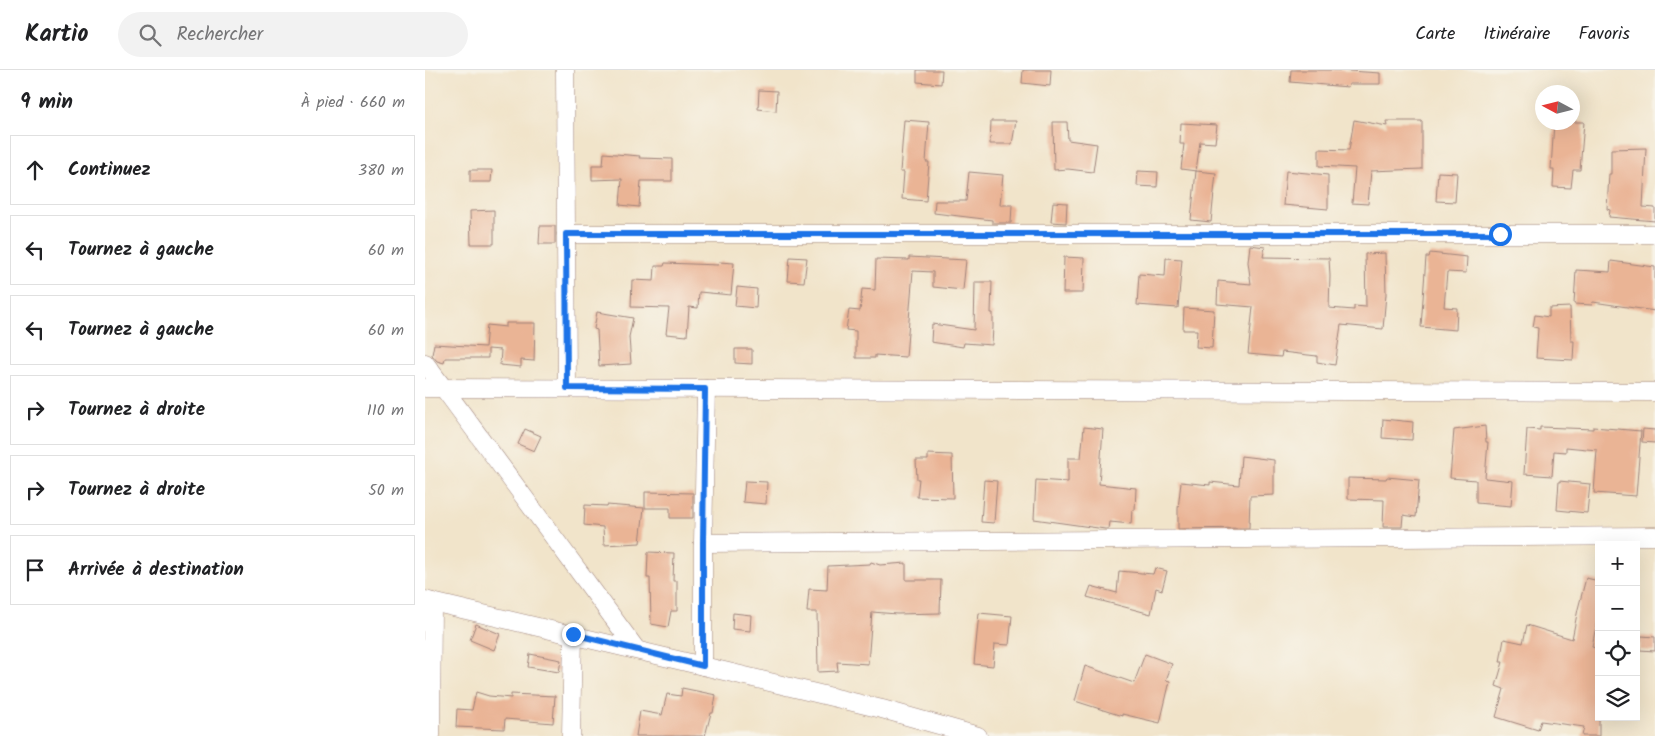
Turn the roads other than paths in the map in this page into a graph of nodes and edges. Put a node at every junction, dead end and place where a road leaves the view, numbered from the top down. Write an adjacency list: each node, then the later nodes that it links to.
1 (565, 70): 2 (street)
2 (566, 234): 3 (street); 7 (street)
3 (1655, 234)
4 (425, 363): 6 (street)
5 (425, 388): 6 (street)
6 (443, 388): 7 (street); 14 (street)
7 (567, 388): 8 (street)
8 (705, 389): 9 (street); 11 (street)
9 (1655, 392)
10 (1655, 536): 11 (street)
11 (703, 543): 15 (street)
12 (429, 601): 13 (street); 16 (street)
13 (573, 634): 14 (street); 17 (street)
14 (635, 649): 15 (street)
15 (703, 666): 18 (street)
16 (431, 736)
17 (571, 736)
18 (978, 736)

